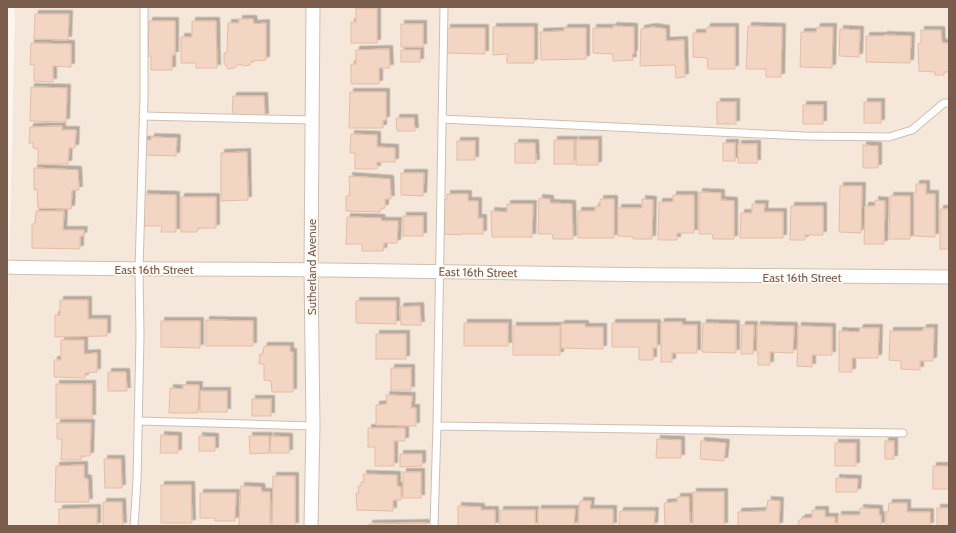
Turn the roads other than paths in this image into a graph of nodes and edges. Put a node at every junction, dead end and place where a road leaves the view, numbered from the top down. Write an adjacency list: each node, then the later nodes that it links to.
1 (144, 7): 5 (lane)
2 (313, 7): 7 (street, Sutherland Avenue)
3 (444, 7): 6 (lane)
4 (949, 103): 6 (lane)
5 (143, 116): 7 (lane); 9 (lane)
6 (442, 119): 11 (lane)
7 (312, 120): 10 (street, Sutherland Avenue)
8 (7, 267): 9 (street, East 16th Street)
9 (139, 269): 10 (street, East 16th Street); 13 (lane)
10 (311, 270): 11 (street, East 16th Street); 14 (street, Sutherland Avenue)
11 (440, 271): 12 (street, East 16th Street); 15 (lane)
12 (949, 277)
13 (138, 421): 14 (lane); 17 (lane)
14 (313, 426): 18 (street, Sutherland Avenue)
15 (437, 426): 16 (lane); 19 (lane)
16 (903, 433)
17 (134, 526)
18 (311, 526)
19 (434, 526)

